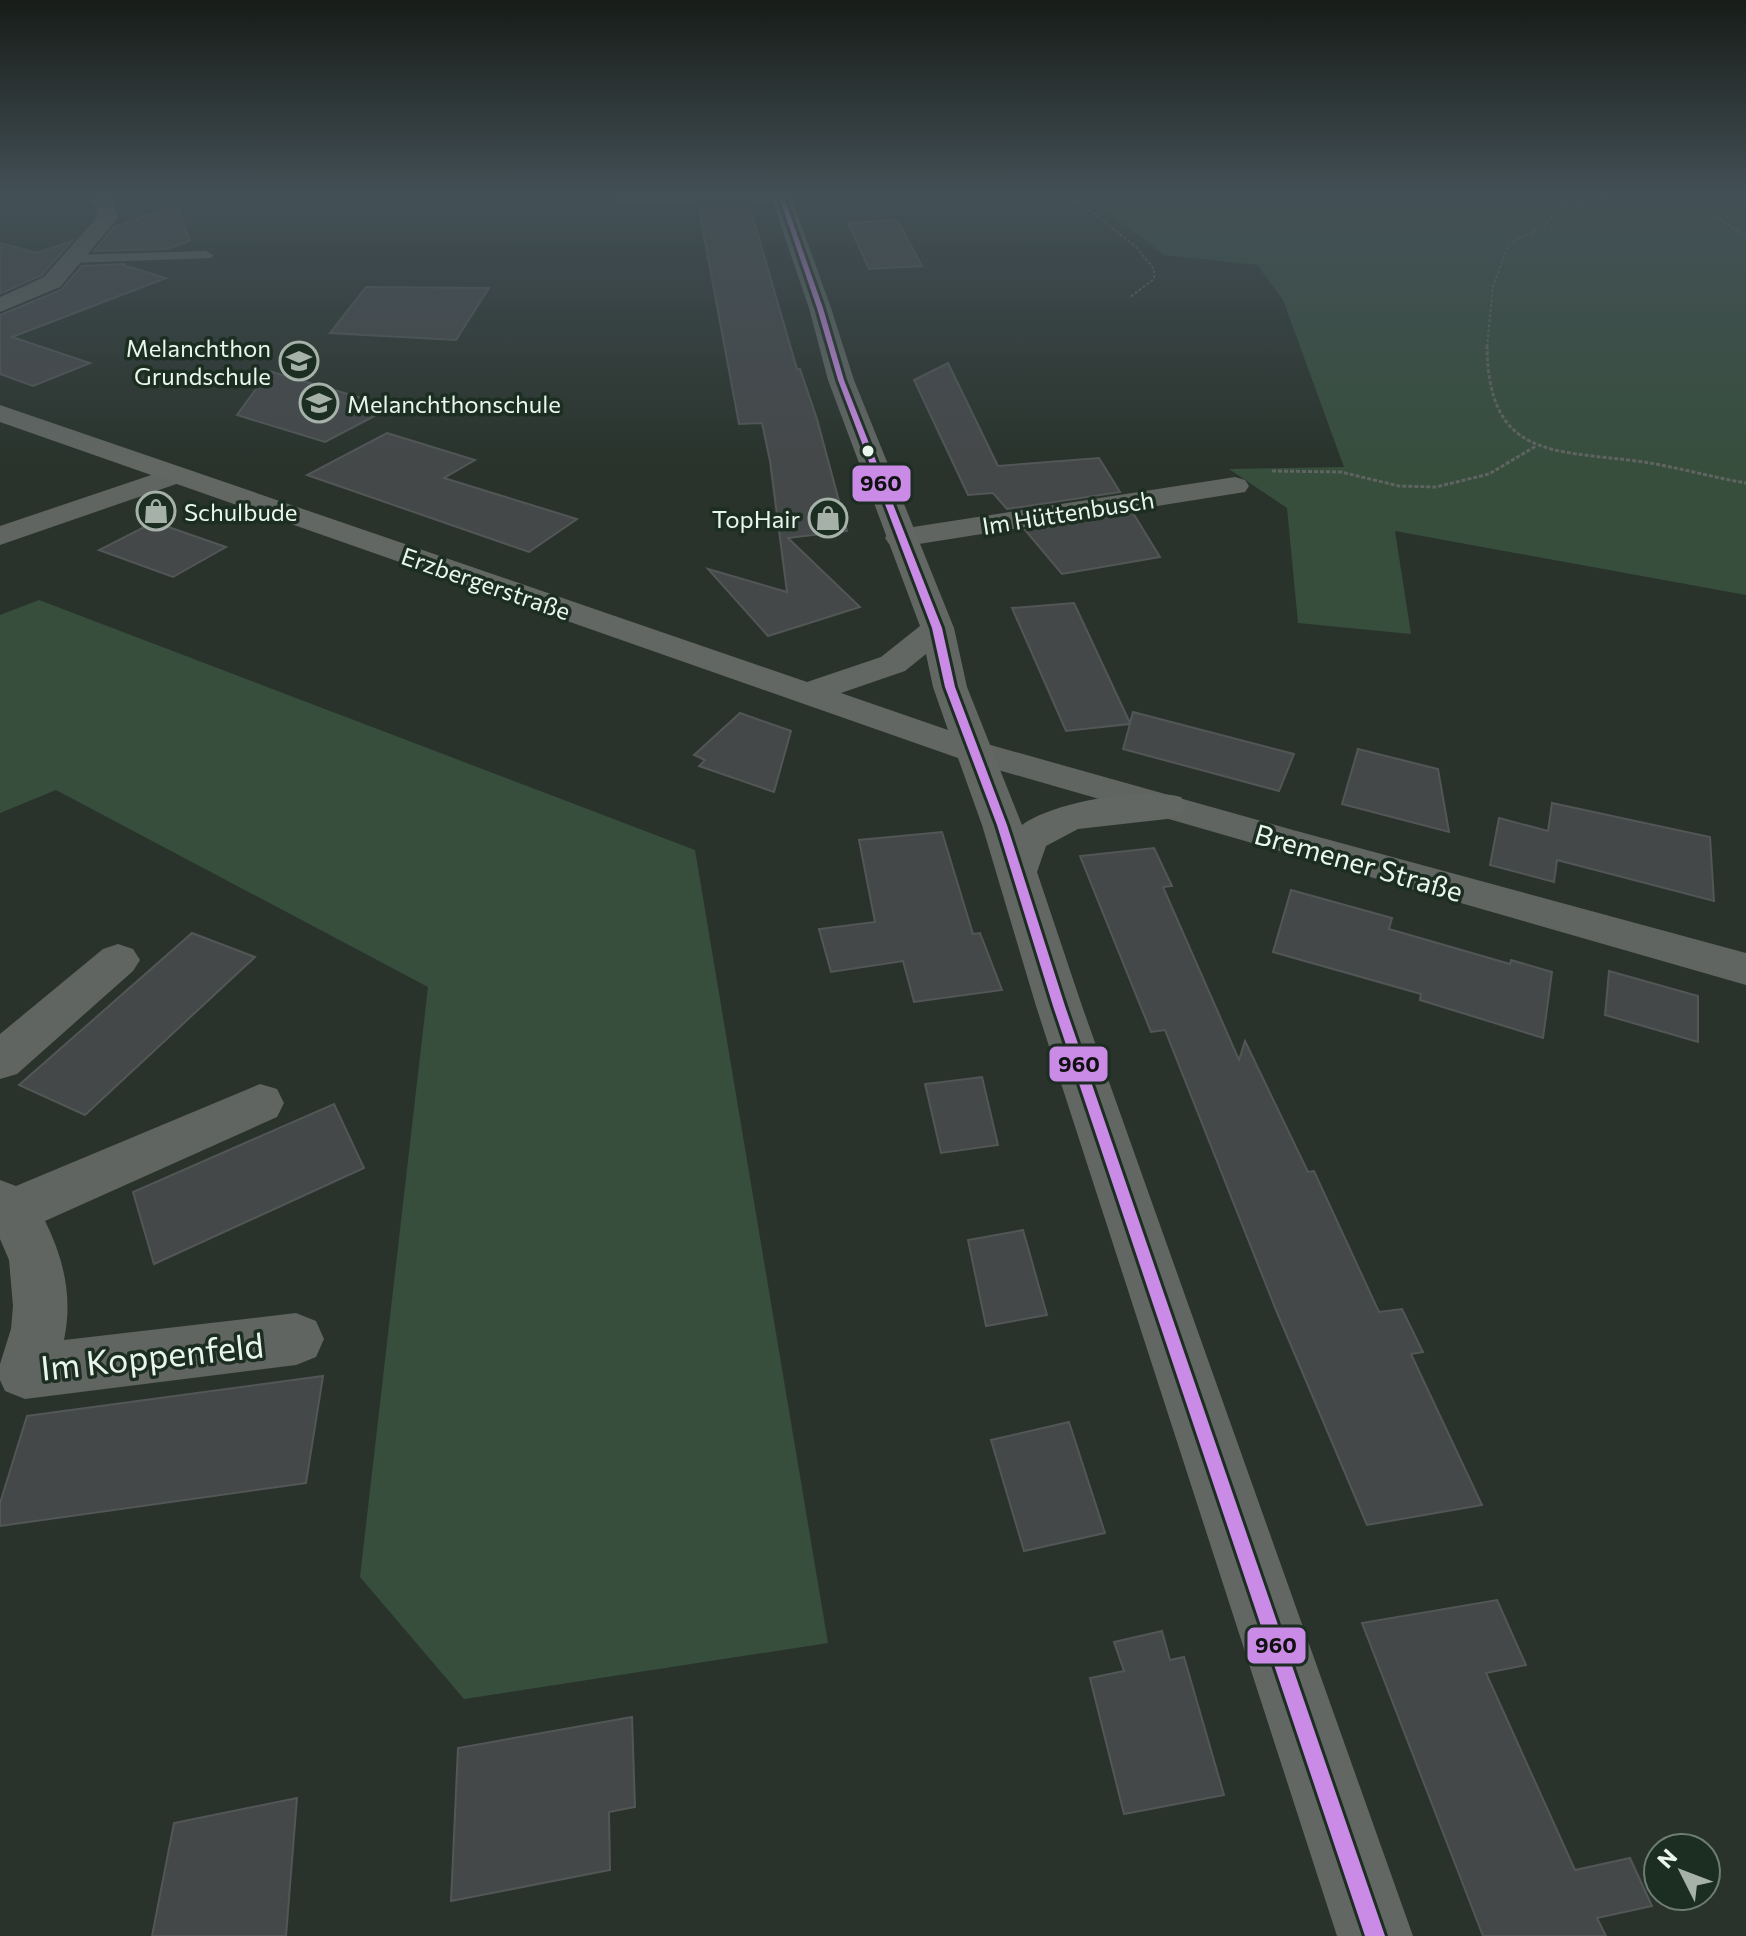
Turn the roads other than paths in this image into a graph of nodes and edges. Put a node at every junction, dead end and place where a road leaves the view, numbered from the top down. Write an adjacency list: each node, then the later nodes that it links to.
1 (46, 284): 3 (street)
2 (812, 284): 8 (main road)
3 (0, 305)
4 (0, 413): 5 (main road, Erzbergerstraße)
5 (175, 475): 7 (street); 10 (main road, Erzbergerstraße)
6 (1235, 486): 8 (street, Im Hüttenbusch)
7 (0, 536)
8 (900, 538): 9 (main road)
9 (937, 628): 10 (main road); 11 (main road)
10 (805, 694): 11 (main road, Erzbergerstraße)
11 (973, 751): 12 (street, Bremener Straße); 13 (main road)
12 (1167, 806): 13 (main road); 15 (street, Bremener Straße)
13 (1017, 872): 20 (main road)
14 (118, 960): 16 (street)
15 (1746, 969)
16 (0, 1061)
17 (260, 1103): 18 (street, Im Koppenfeld)
18 (6, 1208): 19 (street, Im Koppenfeld)
19 (296, 1339)
20 (1375, 1936)

